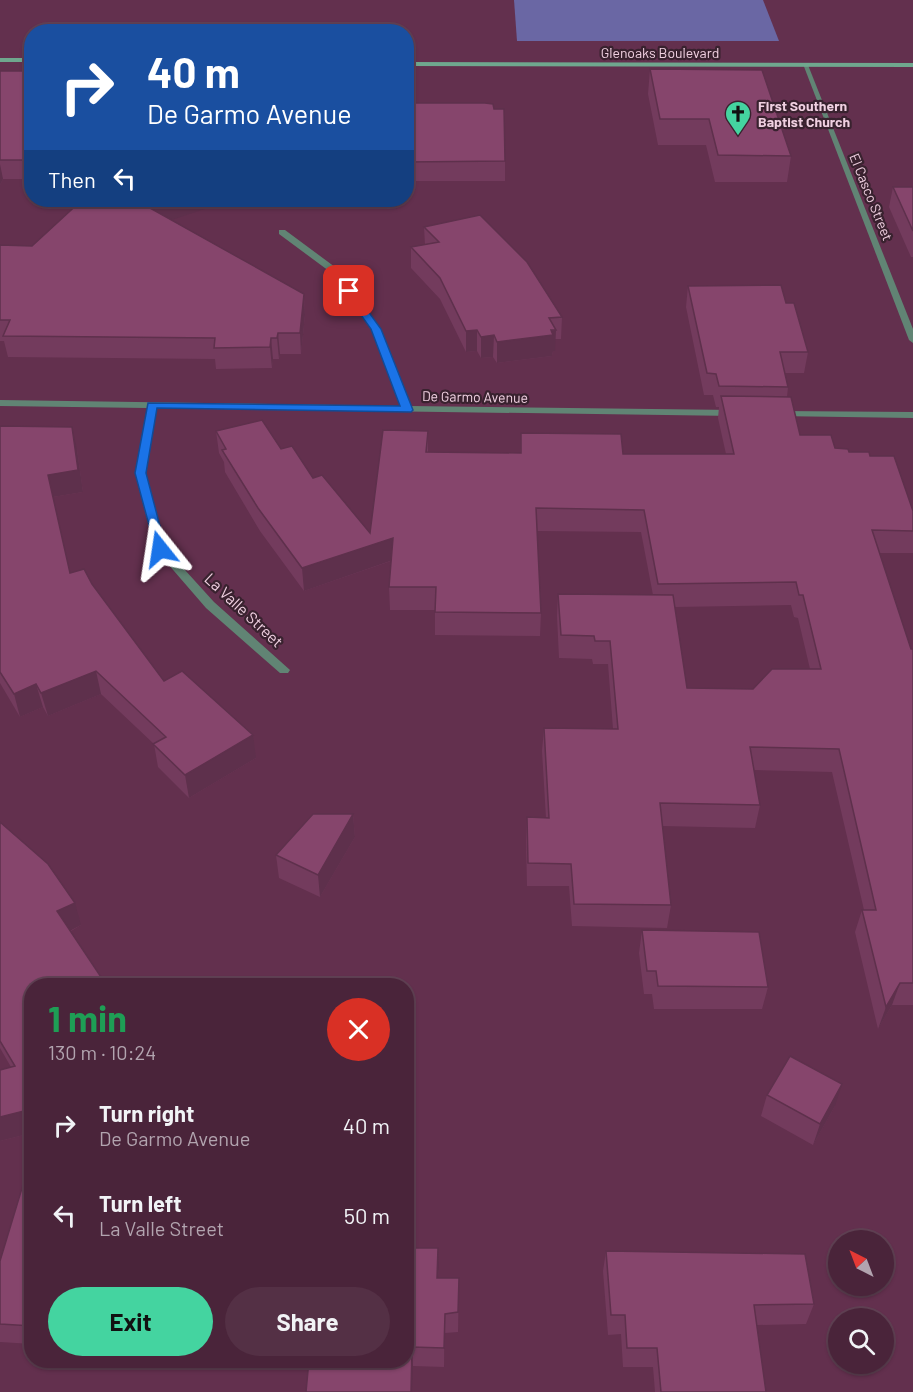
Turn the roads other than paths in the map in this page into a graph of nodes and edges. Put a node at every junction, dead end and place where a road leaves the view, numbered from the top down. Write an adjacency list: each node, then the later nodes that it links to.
1 (0, 60): 2 (main road)
2 (24, 60)
3 (414, 64): 4 (main road, Glenoaks Boulevard)
4 (805, 65): 5 (main road, Glenoaks Boulevard); 7 (street, El Casco Street)
5 (913, 65)
6 (282, 232): 10 (street)
7 (913, 340)
8 (0, 403): 9 (street, De Garmo Avenue)
9 (152, 405): 10 (street, De Garmo Avenue); 14 (street, La Valle Street)
10 (407, 410): 11 (street, De Garmo Avenue)
11 (748, 414)
12 (772, 414): 13 (street)
13 (913, 415)
14 (284, 670)

